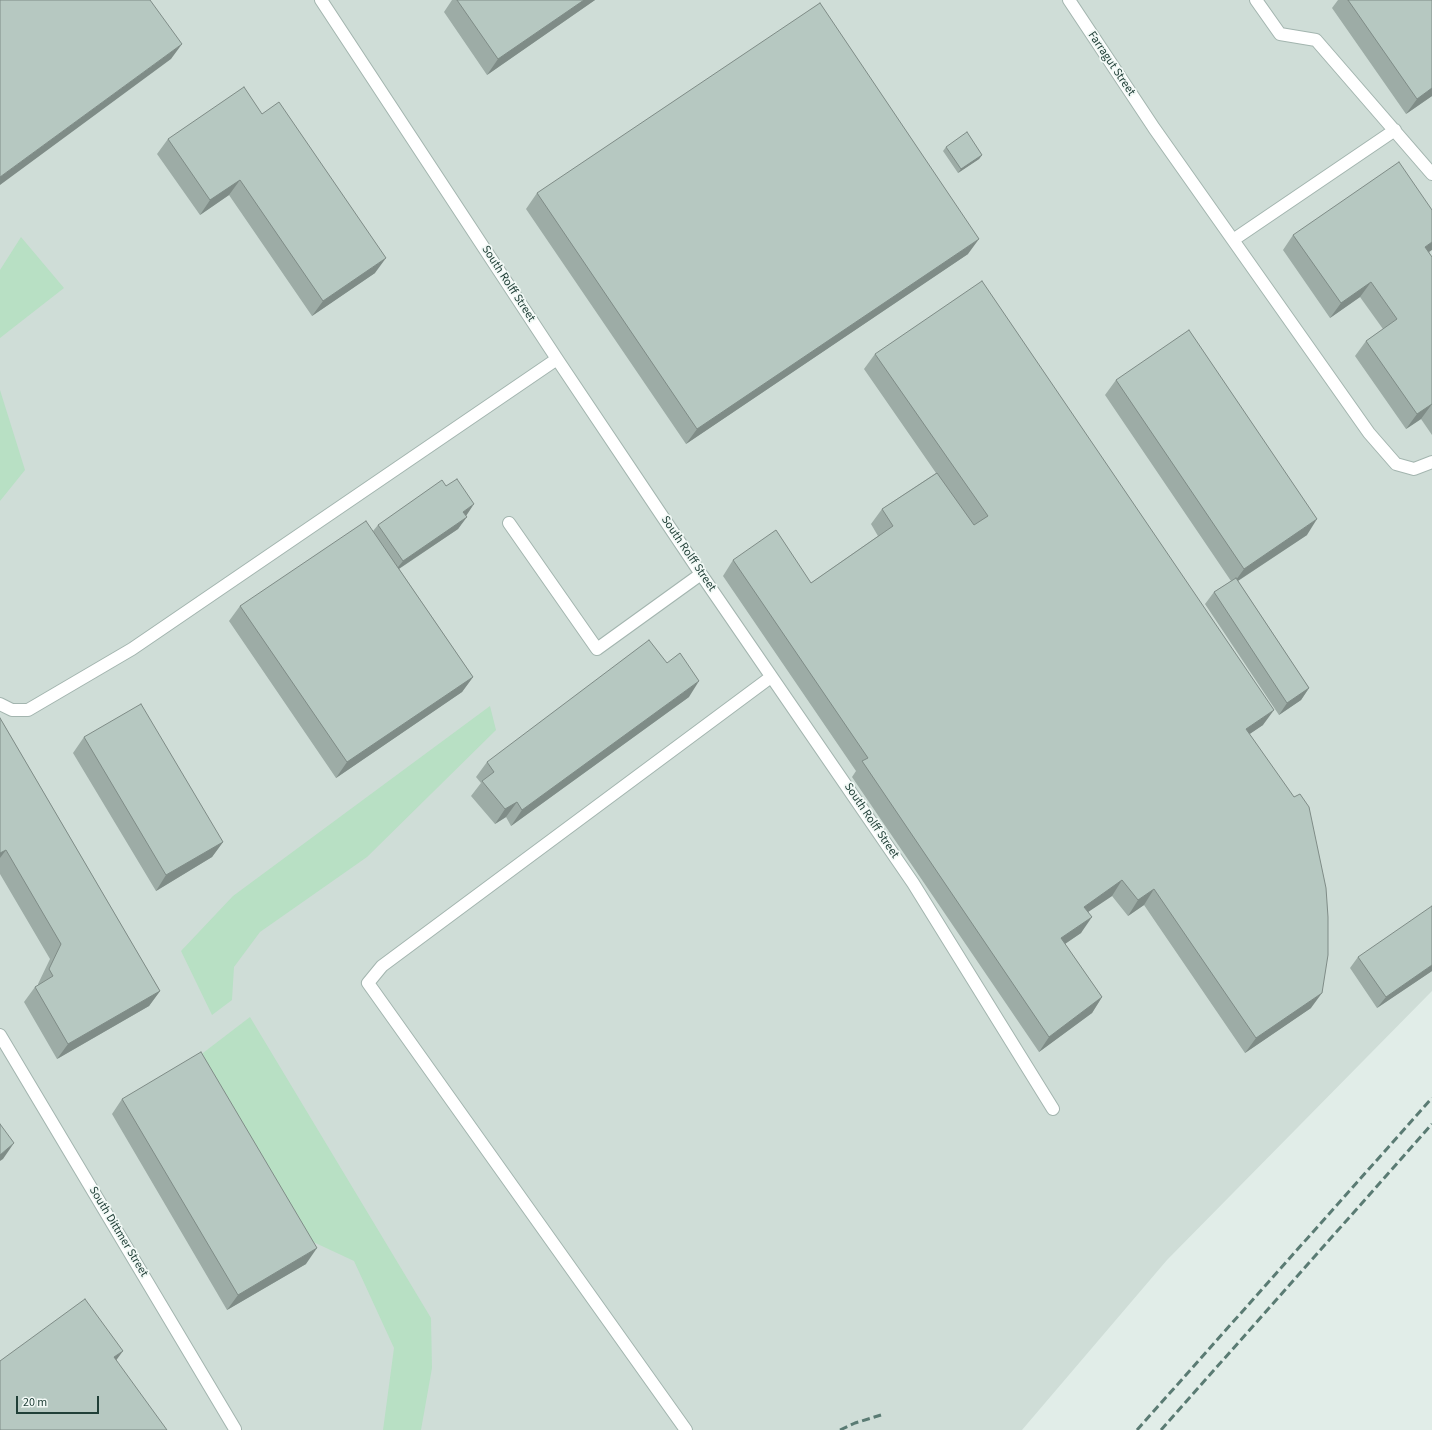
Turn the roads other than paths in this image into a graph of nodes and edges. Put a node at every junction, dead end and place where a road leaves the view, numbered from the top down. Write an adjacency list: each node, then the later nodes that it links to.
1 (321, 0): 7 (street, South Rolff Street)
2 (1069, 0): 6 (street, Farragut Street)
3 (1256, 0): 4 (street)
4 (1395, 130): 5 (street); 6 (street)
5 (1432, 174)
6 (1233, 240): 8 (street, Farragut Street)
7 (557, 359): 10 (street, South Rolff Street); 12 (street)
8 (1432, 462)
9 (509, 524): 10 (street)
10 (701, 574): 11 (street, South Rolff Street)
11 (772, 677): 14 (street, South Rolff Street); 16 (street)
12 (0, 704)
13 (0, 1035): 15 (street, South Dittmer Street)
14 (1053, 1108)
15 (235, 1429)
16 (686, 1430)

